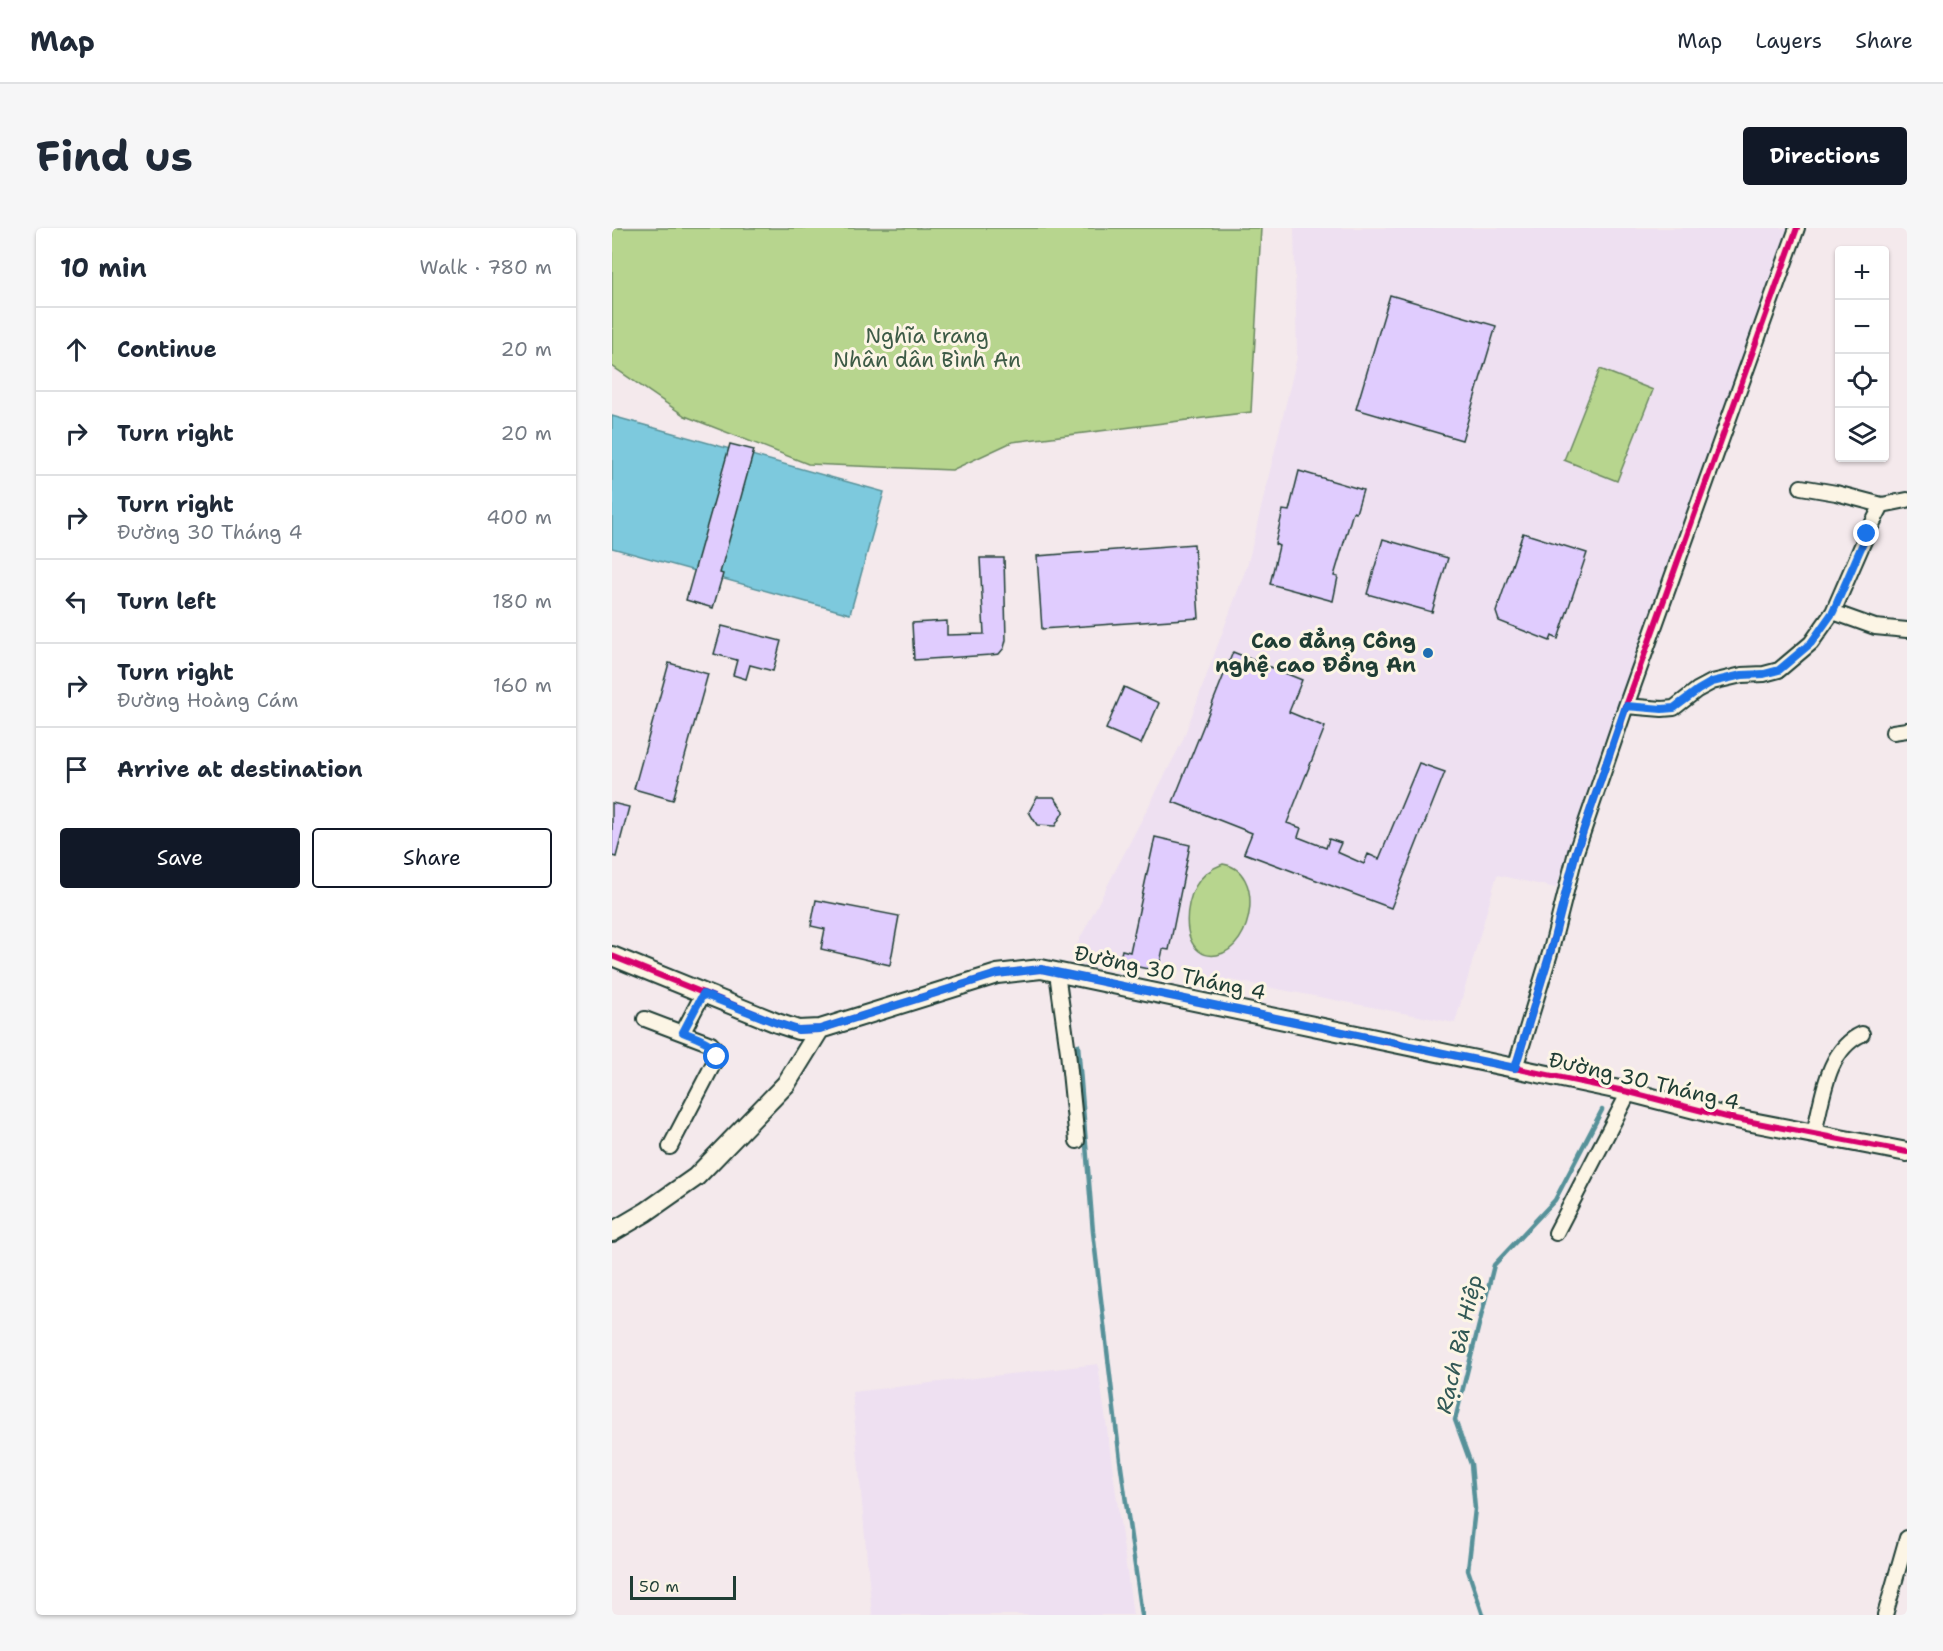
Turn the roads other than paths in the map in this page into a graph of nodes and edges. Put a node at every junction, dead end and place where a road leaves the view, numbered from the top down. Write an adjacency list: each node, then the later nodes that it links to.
1 (1797, 228): 7 (street)
2 (1801, 487): 4 (street)
3 (1907, 500): 4 (street)
4 (1882, 505): 5 (street)
5 (1833, 612): 6 (street); 7 (street)
6 (1907, 630)
7 (1626, 706): 17 (street)
8 (1907, 730): 9 (street)
9 (1893, 732)
10 (612, 956): 12 (street, Đường 30 Tháng 4)
11 (1057, 973): 14 (street, Đường 30 Tháng 4); 17 (street, Đường 30 Tháng 4); 20 (street)
12 (703, 994): 14 (street, Đường 30 Tháng 4); 15 (street)
13 (645, 1019): 15 (street)
14 (820, 1029): 23 (street)
15 (683, 1032): 21 (street)
16 (1862, 1034): 19 (street)
17 (1515, 1068): 18 (street, Đường 30 Tháng 4)
18 (1629, 1092): 19 (street, Đường 30 Tháng 4); 24 (street)
19 (1814, 1133): 22 (street, Đường 30 Tháng 4)
20 (1077, 1141)
21 (670, 1148)
22 (1907, 1152)
23 (612, 1232)
24 (1556, 1233)
25 (1907, 1538): 26 (street)
26 (1884, 1615)

